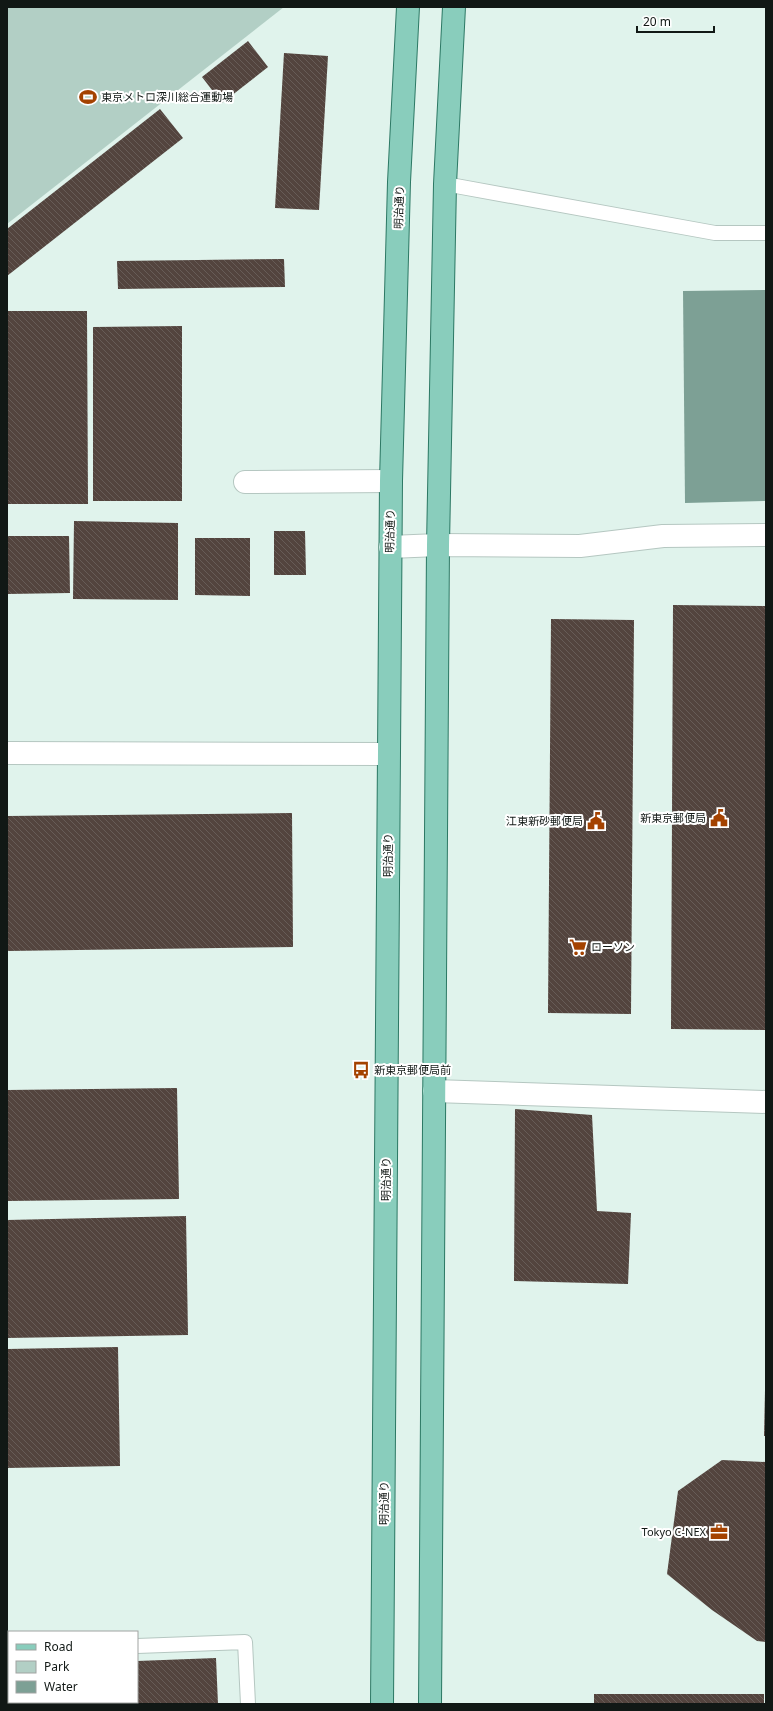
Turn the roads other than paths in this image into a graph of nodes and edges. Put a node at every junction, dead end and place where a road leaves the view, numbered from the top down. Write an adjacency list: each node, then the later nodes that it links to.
1 (408, 7): 5 (main road, 明治通り)
2 (454, 7): 3 (main road)
3 (445, 184): 4 (lane); 8 (main road)
4 (766, 233)
5 (391, 481): 6 (street); 9 (main road, 明治通り)
6 (245, 482)
7 (766, 536): 8 (street)
8 (438, 544): 9 (street); 12 (main road)
9 (390, 547): 11 (main road, 明治通り)
10 (7, 752): 11 (street)
11 (388, 754): 16 (main road, 明治通り)
12 (434, 1091): 13 (street); 17 (main road)
13 (766, 1102)
14 (138, 1646): 15 (lane)
15 (248, 1704)
16 (382, 1704)
17 (430, 1704)

